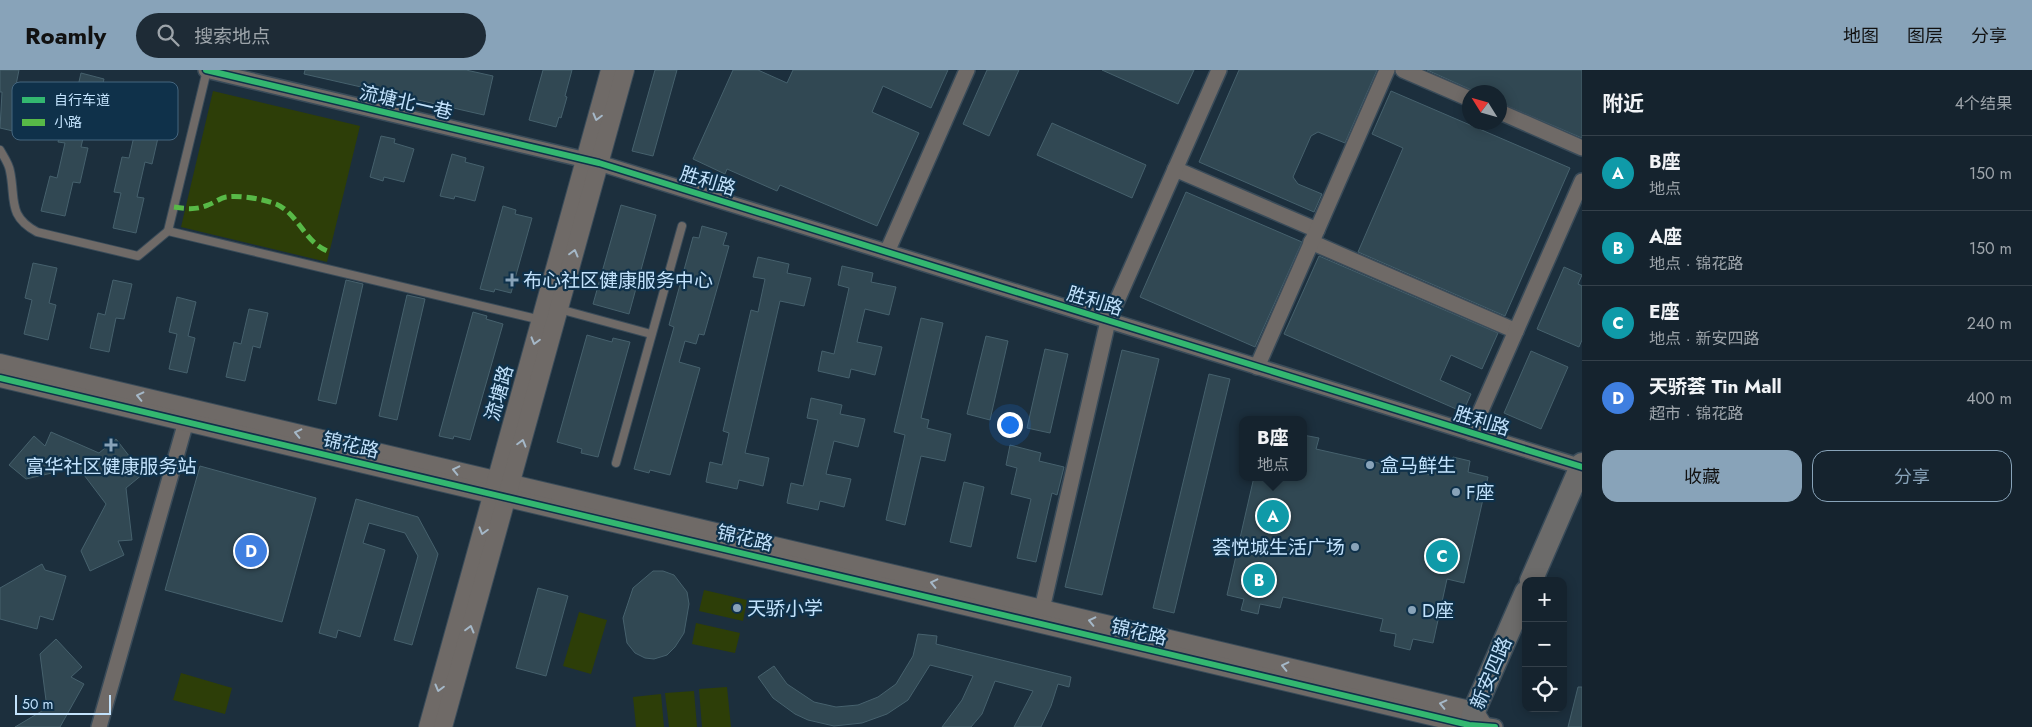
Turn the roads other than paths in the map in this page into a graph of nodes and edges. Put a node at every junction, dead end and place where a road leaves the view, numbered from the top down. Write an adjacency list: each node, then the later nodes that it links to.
1 (207, 70): 12 (street, 流塘北一巷); 16 (lane)
2 (610, 70): 12 (street, 流塘路, one-way to 12)
3 (625, 70): 12 (street, 流塘路)
4 (967, 70): 18 (street)
5 (1219, 70): 13 (street)
6 (1387, 70): 17 (street)
7 (1403, 70): 8 (street)
8 (1462, 96)
9 (1507, 115): 10 (street)
10 (1582, 148)
11 (0, 150): 16 (lane)
12 (592, 162): 18 (street, 胜利路); 19 (street, 流塘路, one-way to 12); 20 (street, 流塘路)
13 (1175, 169): 17 (street); 21 (street)
14 (1582, 181): 22 (street)
15 (682, 226): 23 (lane)
16 (168, 231): 20 (lane)
17 (1314, 236): 22 (street); 25 (street)
18 (887, 252): 21 (street, 胜利路)
19 (559, 309): 23 (lane); 31 (street, 流塘路, one-way to 19)
20 (541, 320): 31 (street, 流塘路, one-way to 31)
21 (1108, 321): 25 (street, 胜利路); 36 (street)
22 (1516, 331): 28 (street)
23 (652, 334): 29 (lane)
24 (0, 363): 27 (street, 锦花路, one-way to 24)
25 (1257, 367): 28 (street, 胜利路)
26 (0, 378): 27 (street, 锦花路)
27 (188, 415): 31 (street, 锦花路); 39 (street)
28 (1471, 433): 30 (street, 胜利路)
29 (616, 463)
30 (1582, 466): 33 (main road)
31 (502, 489): 36 (street, 锦花路, one-way to 31); 38 (street, 锦花路); 40 (street, 流塘路, one-way to 40); 41 (street, 流塘路, one-way to 31)
32 (1582, 500): 34 (main road)
33 (1533, 577)
34 (1548, 577)
35 (1522, 603): 38 (main road, 新安四路)
36 (1042, 609): 38 (street, 锦花路, one-way to 36)
37 (1522, 636): 38 (main road, 新安四路)
38 (1479, 724)
39 (99, 727)
40 (428, 727)
41 (443, 727)

